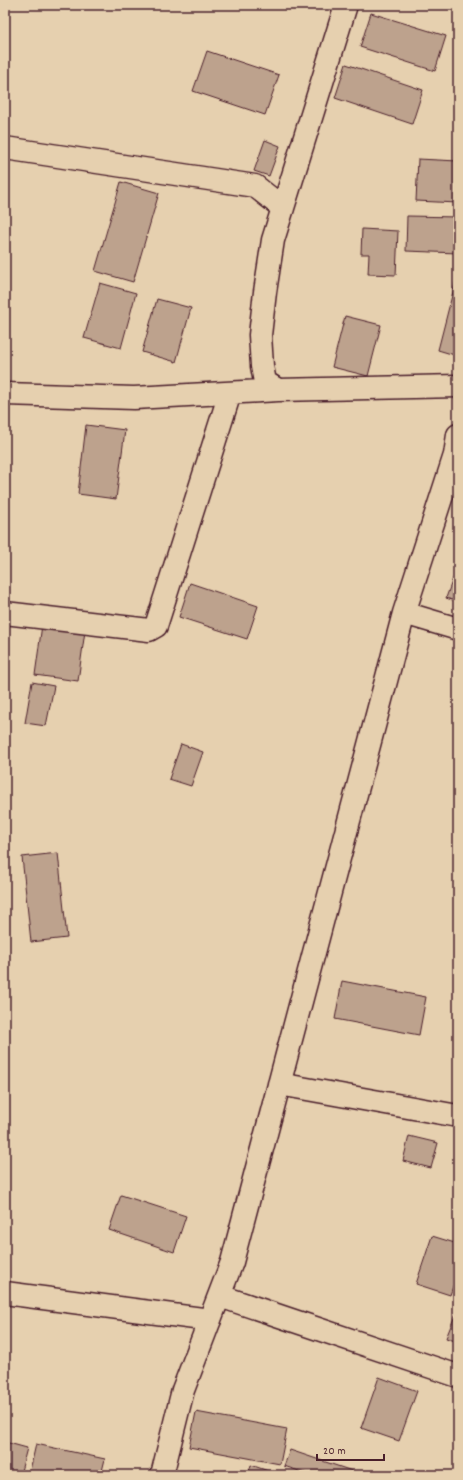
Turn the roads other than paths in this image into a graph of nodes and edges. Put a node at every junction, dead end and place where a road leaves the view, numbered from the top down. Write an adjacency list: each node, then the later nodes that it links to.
1 (346, 5): 3 (street)
2 (5, 148): 3 (street)
3 (283, 208): 5 (street)
4 (458, 386): 5 (street)
5 (278, 390): 6 (street)
6 (230, 393): 7 (street); 9 (street)
7 (5, 394)
8 (458, 435): 10 (street)
9 (5, 613)
10 (404, 613): 11 (street); 12 (street)
11 (458, 629)
12 (279, 1084): 13 (street); 15 (street)
13 (458, 1116)
14 (5, 1293): 16 (street)
15 (220, 1296): 16 (street); 17 (street)
16 (210, 1320): 18 (street)
17 (458, 1376)
18 (162, 1475)

